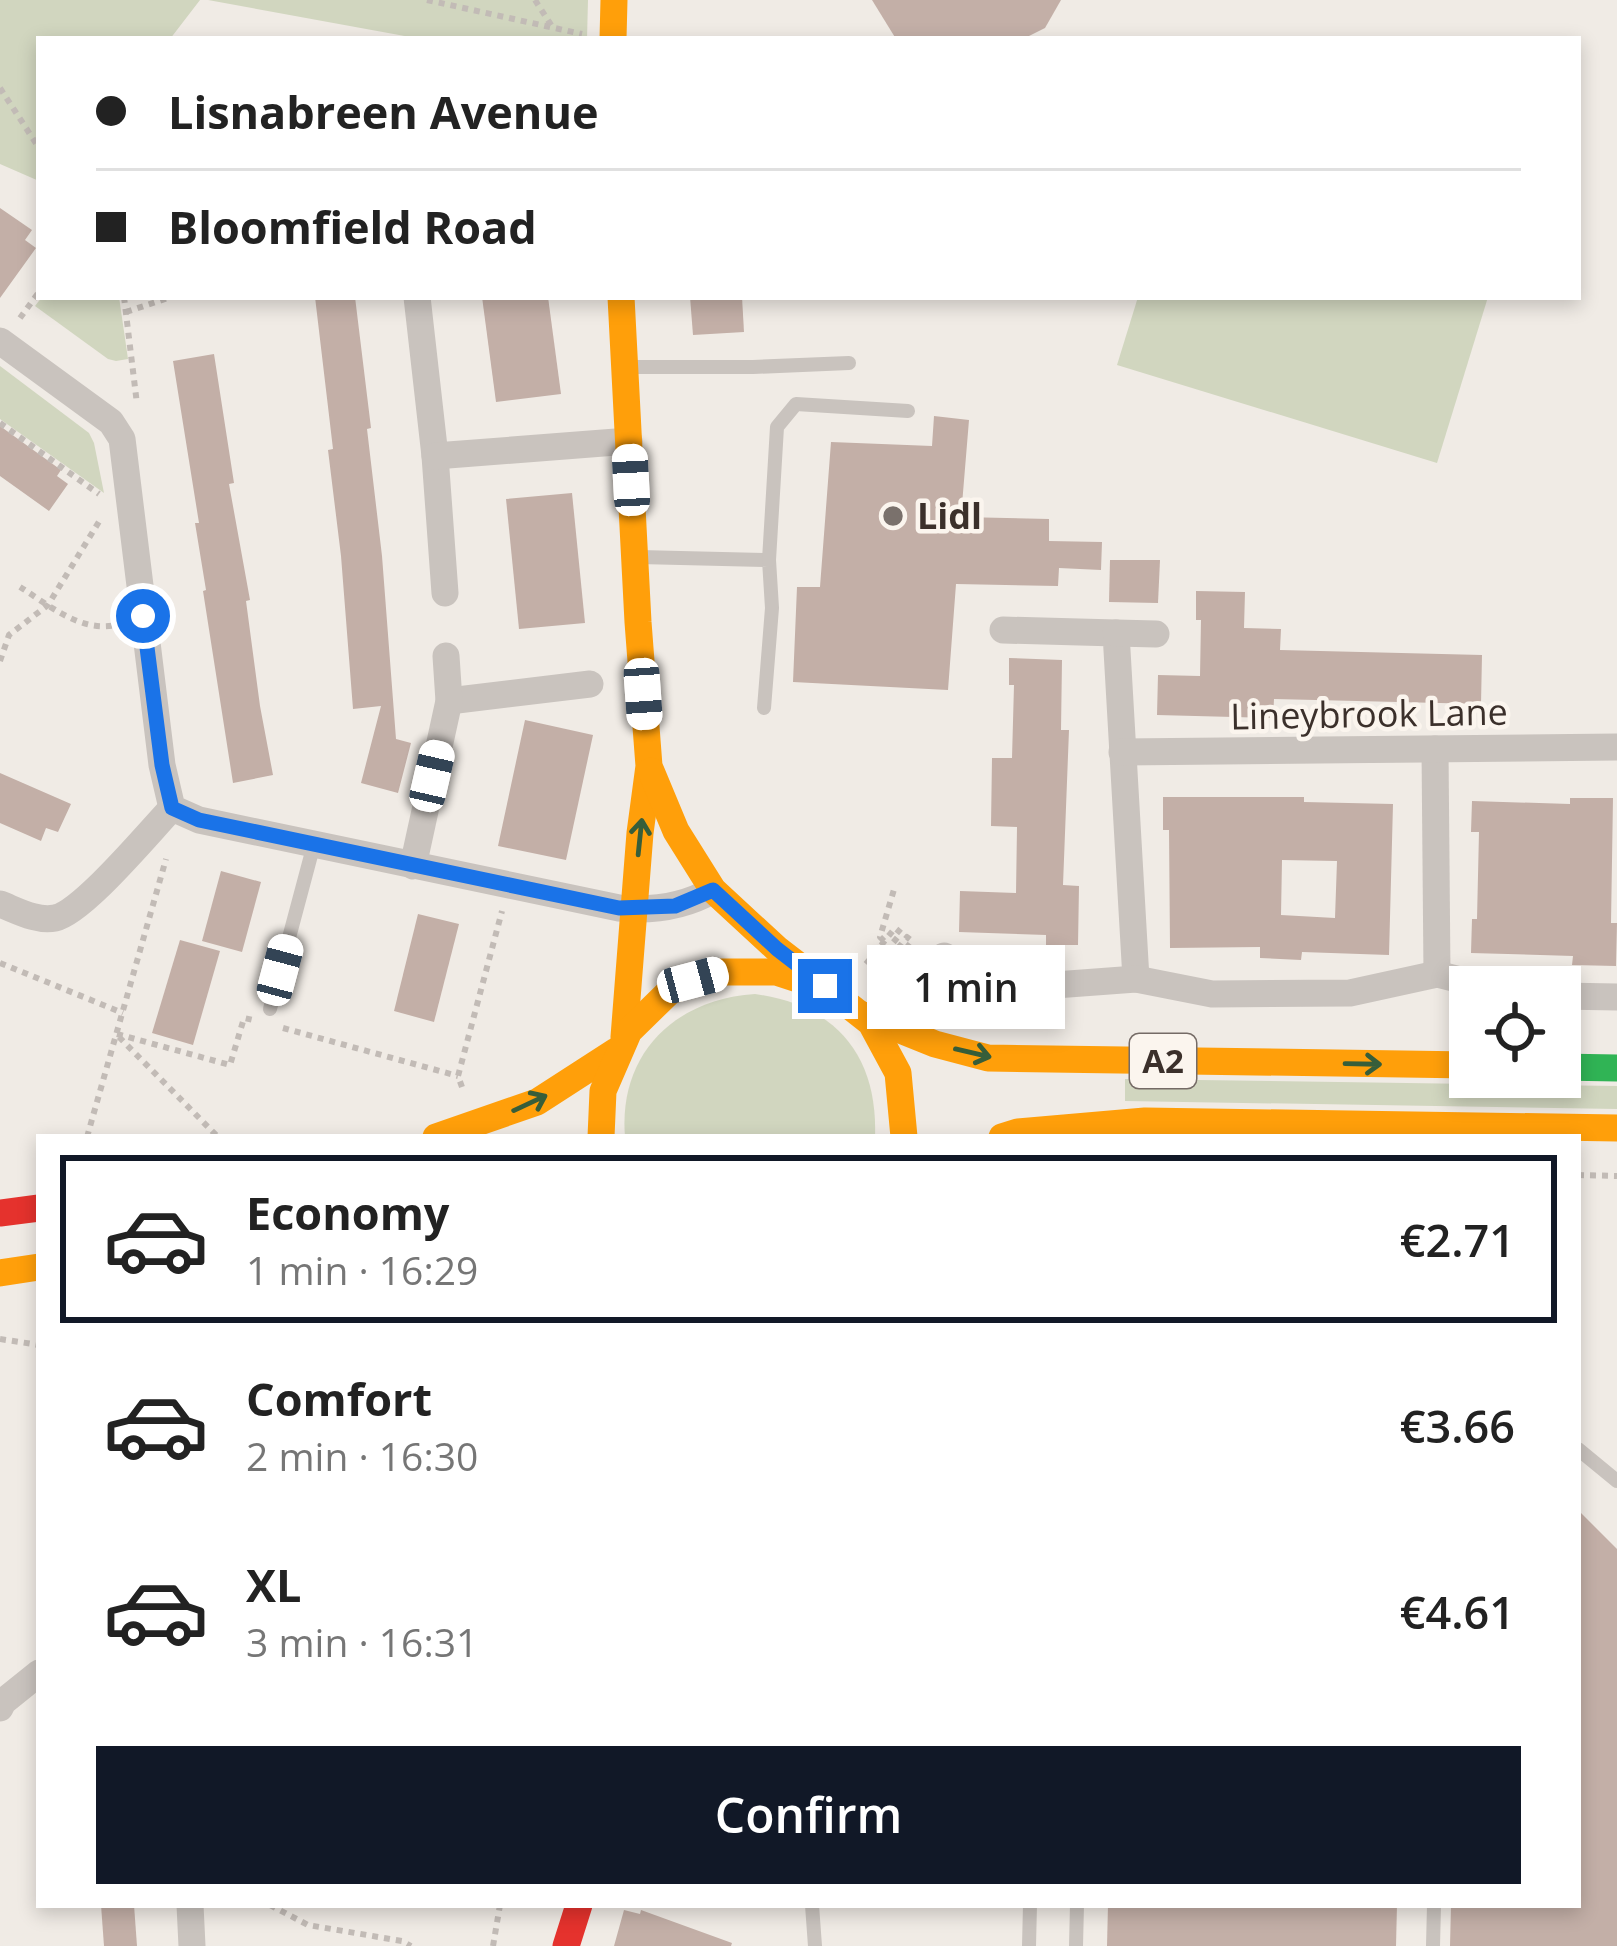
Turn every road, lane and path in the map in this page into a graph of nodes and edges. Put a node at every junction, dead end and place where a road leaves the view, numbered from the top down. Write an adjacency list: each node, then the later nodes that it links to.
1 (427, 0): 4 (path)
2 (536, 0): 4 (path)
3 (614, 0): 6 (main road)
4 (554, 28): 5 (path)
5 (594, 36)
6 (599, 36)
7 (0, 88): 8 (path)
8 (36, 143)
9 (124, 300): 13 (path)
10 (161, 300): 13 (path)
11 (417, 300): 21 (street)
12 (621, 300): 16 (main road)
13 (126, 311): 19 (path)
14 (0, 340): 19 (street)
15 (849, 363): 16 (lane)
16 (625, 367): 20 (main road)
17 (908, 411): 24 (lane)
18 (0, 423): 22 (path)
19 (122, 439): 22 (street)
20 (628, 441): 21 (street); 23 (main road)
21 (435, 456): 26 (street)
22 (119, 501): 27 (path); 28 (street)
23 (634, 557): 24 (lane); 40 (main road)
24 (769, 560): 36 (lane)
25 (20, 587): 27 (path)
26 (445, 593)
27 (48, 604): 28 (path); 33 (path)
28 (143, 616): 41 (street)
29 (1003, 630): 30 (street)
30 (1116, 633): 31 (street); 39 (street)
31 (1156, 634)
32 (446, 656): 35 (street)
33 (0, 661)
34 (590, 684): 35 (street)
35 (449, 701): 43 (street)
36 (764, 708)
37 (1617, 747): 38 (street, Lineybrook Lane)
38 (1435, 749): 39 (street, Lineybrook Lane); 53 (street)
39 (1122, 752): 56 (street)
40 (649, 766): 46 (main road); 48 (main road, one-way to 40)
41 (172, 808): 42 (street); 47 (street); 61 (path)
42 (314, 844): 43 (street); 60 (lane)
43 (413, 866): 44 (street)
44 (512, 886): 48 (street); 68 (path)
45 (895, 886): 49 (path)
46 (713, 890): 48 (street); 57 (main road)
47 (0, 904)
48 (634, 910): 64 (main road)
49 (884, 941): 52 (path); 54 (path)
50 (944, 956): 56 (street)
51 (0, 963): 61 (path)
52 (866, 964)
53 (1437, 974): 55 (street); 56 (street)
54 (884, 977)
55 (1449, 977)
56 (1136, 979)
57 (825, 986): 62 (main road, A2); 64 (main road, A2)
58 (1581, 996): 59 (street)
59 (1617, 997)
60 (270, 1009)
61 (123, 1013): 63 (path)
62 (863, 1015): 65 (main road, A2, one-way to 65); 75 (main road, A2)
63 (117, 1034): 68 (path); 71 (path); 72 (path)
64 (620, 1044): 73 (main road, A2, one-way to 64); 74 (main road)
65 (1449, 1065)
66 (1581, 1067): 67 (main road)
67 (1617, 1068)
68 (458, 1076): 69 (path)
69 (462, 1088)
70 (1617, 1128): 76 (main road, A2)
71 (88, 1134)
72 (215, 1134)
73 (450, 1134)
74 (601, 1134)
75 (904, 1134)
76 (1012, 1134)
77 (1581, 1175): 78 (path)
78 (1617, 1176)
79 (36, 1208): 80 (main road)
80 (0, 1213)
81 (36, 1267): 82 (main road)
82 (0, 1273)
83 (0, 1339): 84 (path)
84 (36, 1345)
85 (1581, 1451): 86 (lane)
86 (1617, 1481)
87 (36, 1675): 88 (street)
88 (0, 1708)
89 (190, 1908): 97 (street)
90 (277, 1908): 98 (path)
91 (499, 1908): 99 (path)
92 (578, 1908): 100 (main road)
93 (812, 1908): 101 (lane)
94 (1030, 1908): 102 (lane)
95 (1077, 1908): 103 (lane)
96 (1434, 1908): 104 (lane)
97 (192, 1946)
98 (411, 1946)
99 (493, 1946)
100 (566, 1946)
101 (815, 1946)
102 (1029, 1946)
103 (1076, 1946)
104 (1433, 1946)

